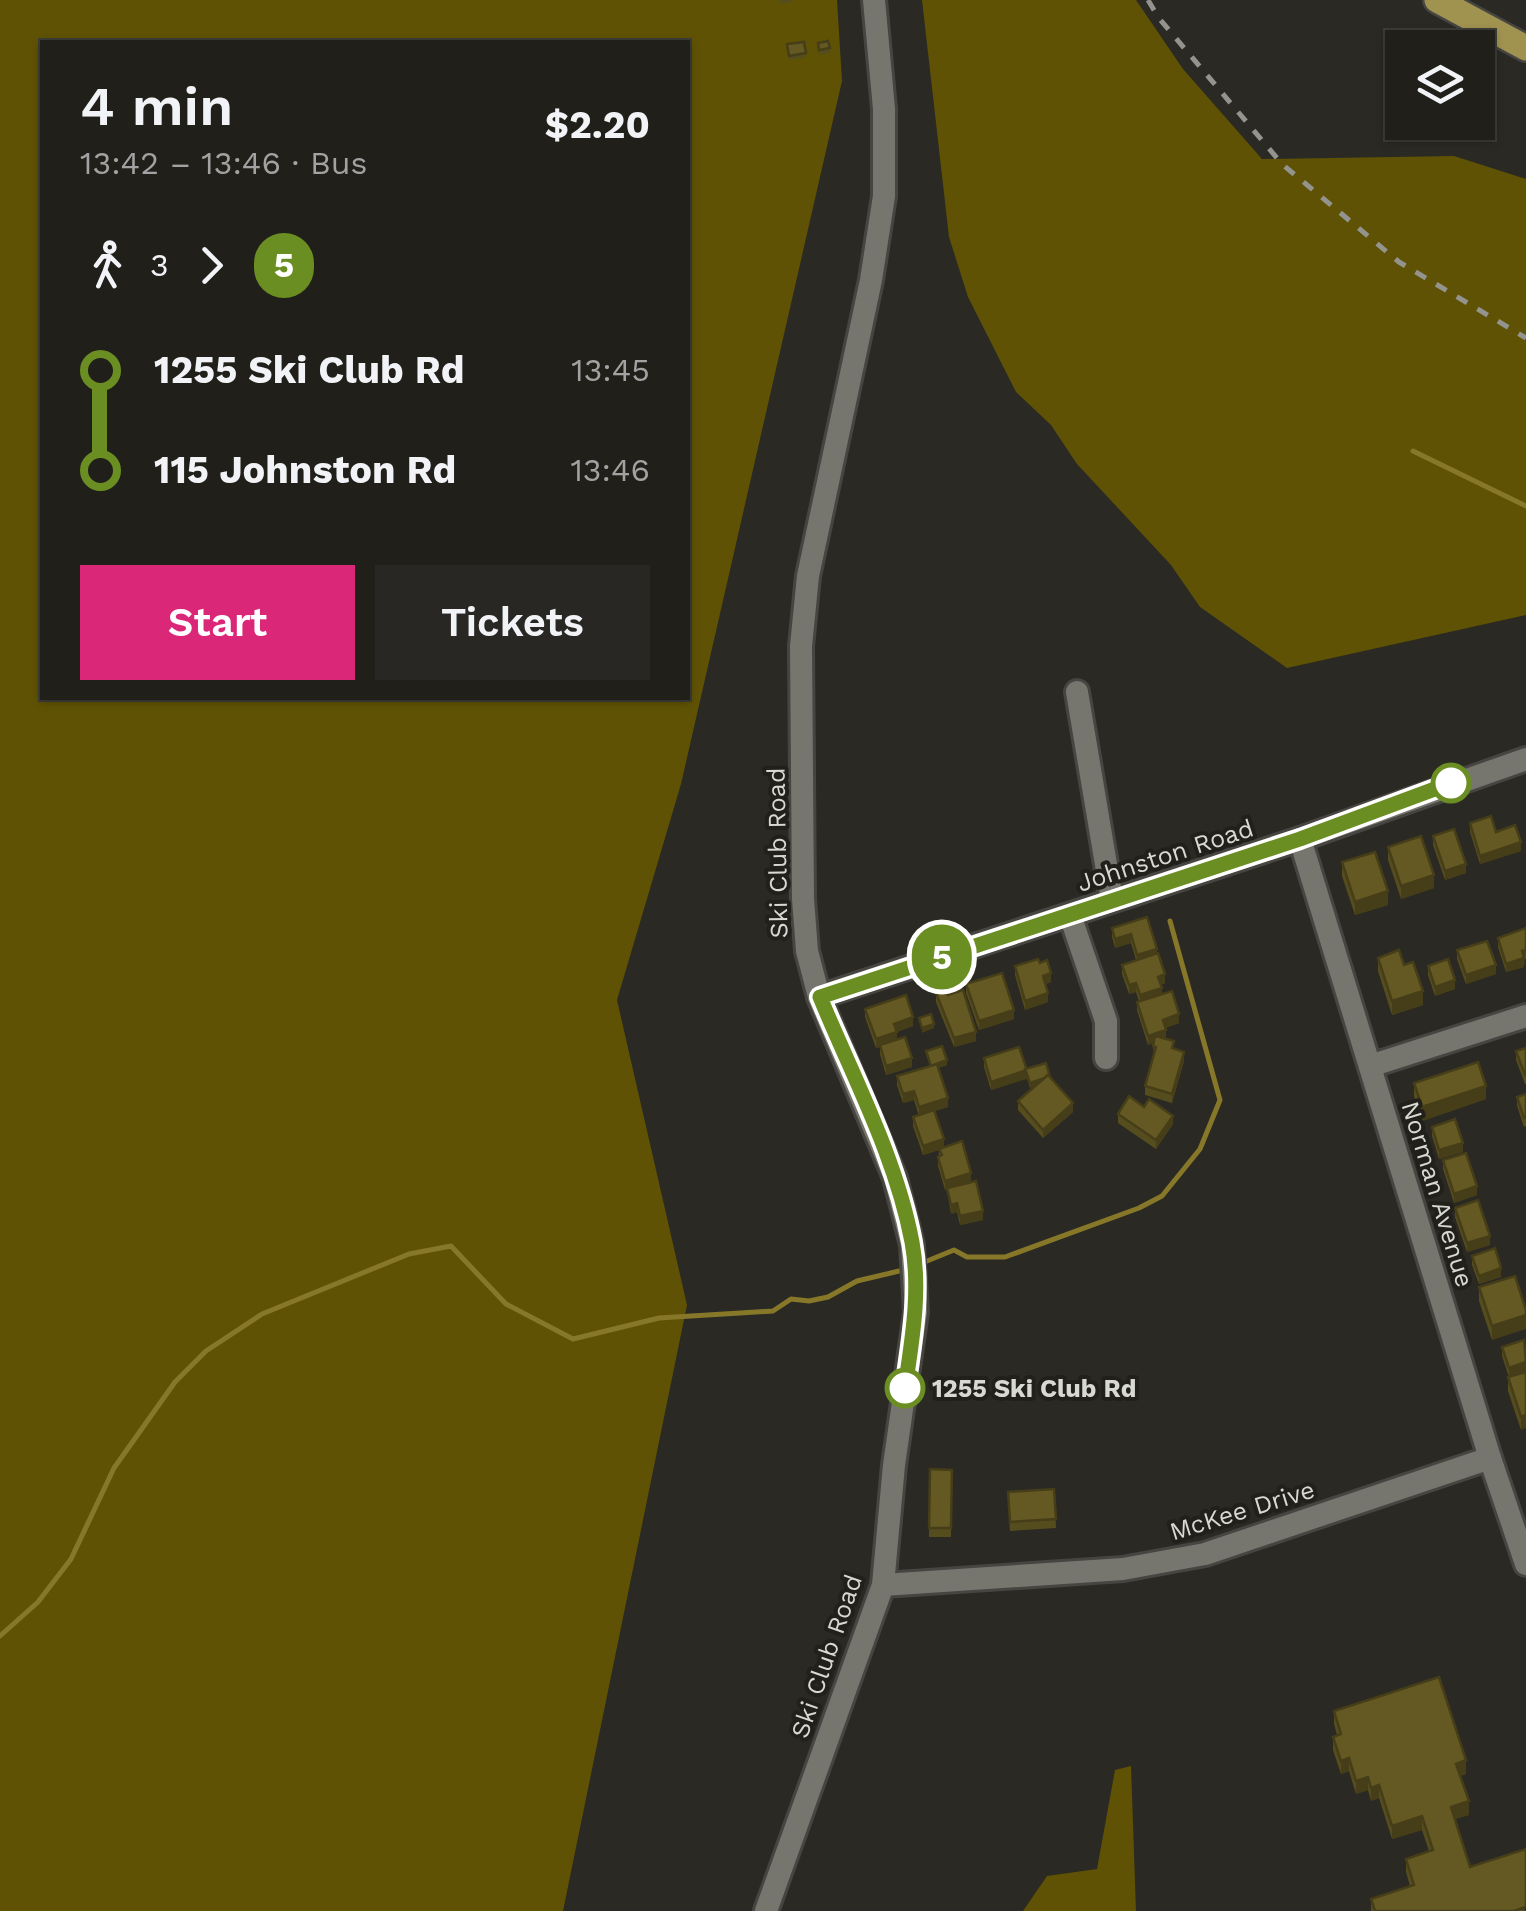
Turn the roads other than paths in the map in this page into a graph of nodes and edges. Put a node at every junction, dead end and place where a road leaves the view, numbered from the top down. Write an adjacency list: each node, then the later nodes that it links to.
1 (874, 0): 9 (street, Ski Club Road)
2 (1437, 0): 3 (main road)
3 (1526, 48)
4 (1077, 692): 7 (street)
5 (1526, 759): 6 (street, Johnston Road)
6 (1300, 839): 7 (street, Johnston Road); 12 (street, Norman Avenue)
7 (1112, 900): 8 (street, Johnston Road)
8 (1070, 916): 9 (street, Johnston Road); 11 (street)
9 (820, 997): 15 (street, Ski Club Road)
10 (1526, 1016): 12 (street)
11 (1106, 1058)
12 (1370, 1066): 13 (street, Norman Avenue)
13 (1490, 1458): 14 (street, Norman Avenue); 15 (street, McKee Drive)
14 (1526, 1564)
15 (882, 1585): 16 (street, Ski Club Road)
16 (766, 1911)

